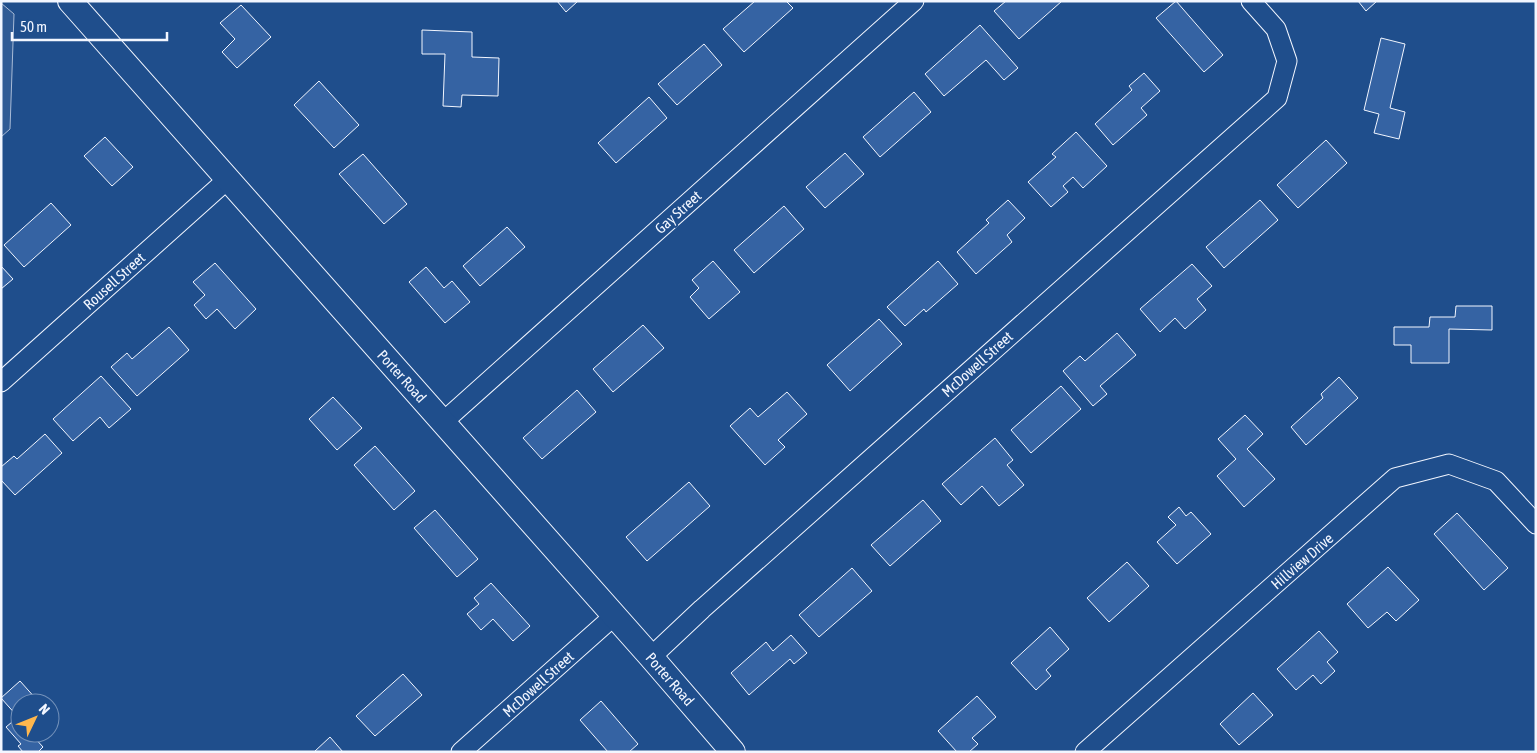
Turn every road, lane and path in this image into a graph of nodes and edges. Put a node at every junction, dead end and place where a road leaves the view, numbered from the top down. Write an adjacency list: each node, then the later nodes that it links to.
1 (70, 1): 4 (street, Porter Road)
2 (914, 1): 6 (street, Gay Street)
3 (1252, 1): 9 (street, McDowell Street)
4 (228, 179): 5 (street, Rousell Street); 6 (street, Porter Road)
5 (1, 382)
6 (443, 422): 8 (street, Porter Road)
7 (1536, 524): 12 (street, Hillview Drive)
8 (614, 616): 9 (street, Porter Road); 10 (street, McDowell Street)
9 (651, 657): 11 (street, Porter Road)
10 (461, 752)
11 (733, 752)
12 (1085, 752)

